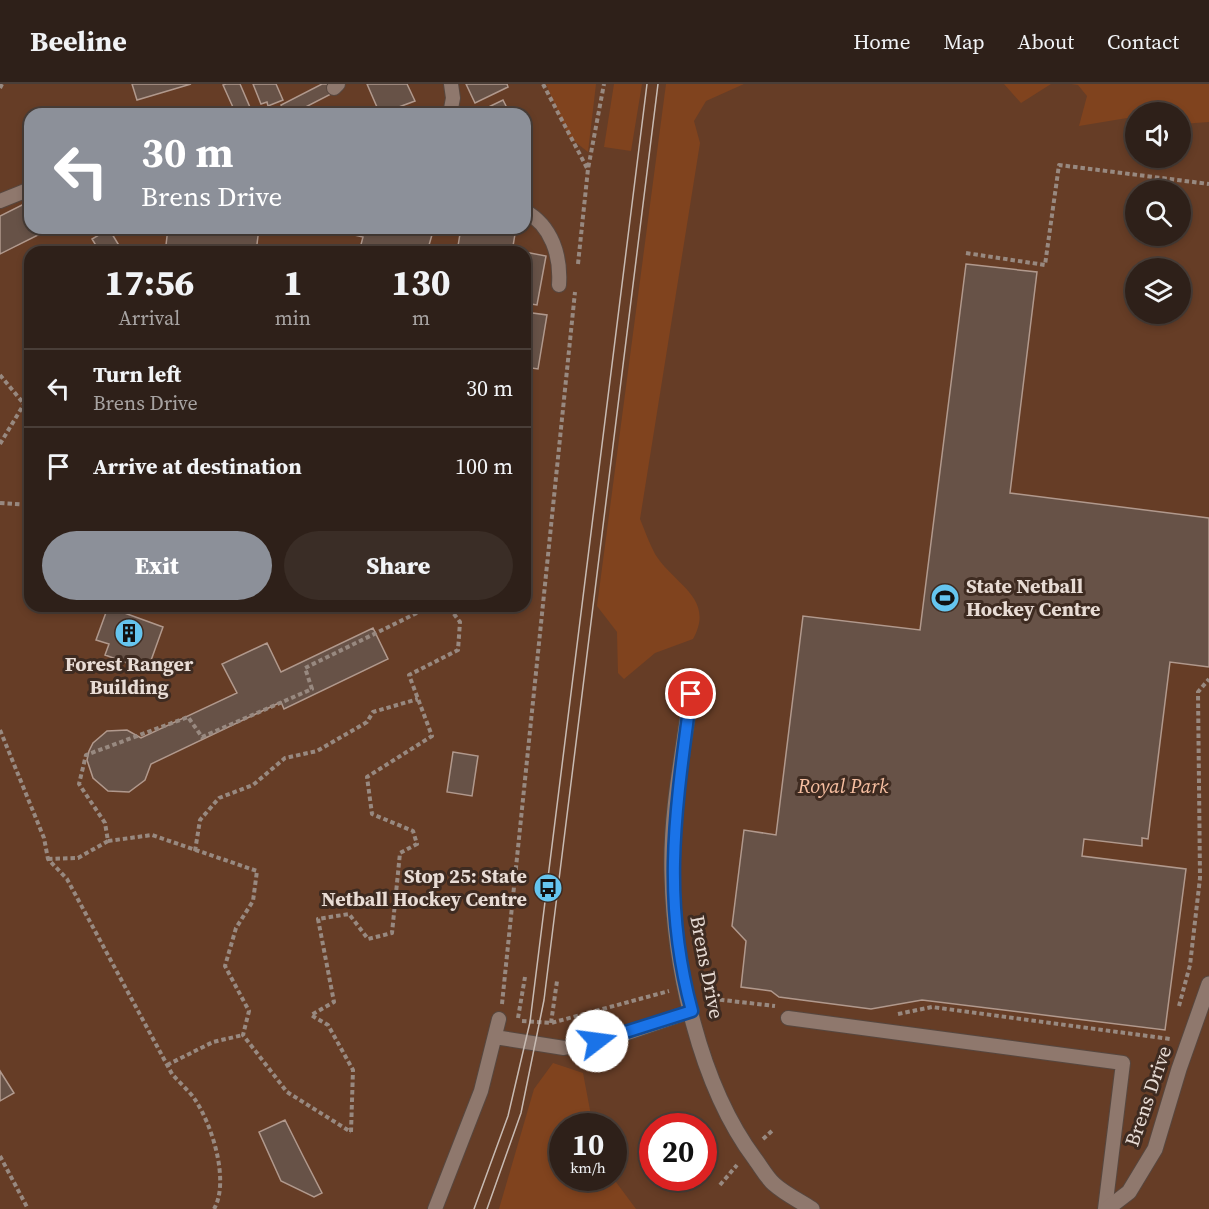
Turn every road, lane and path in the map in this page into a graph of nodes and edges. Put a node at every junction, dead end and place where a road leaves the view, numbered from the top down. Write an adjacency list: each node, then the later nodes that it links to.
1 (451, 84): 4 (lane)
2 (543, 84): 5 (path)
3 (604, 84): 5 (path)
4 (451, 108)
5 (588, 169): 11 (path)
6 (1209, 184): 10 (path)
7 (24, 191): 8 (lane)
8 (0, 201)
9 (531, 215): 12 (lane)
10 (966, 253)
11 (577, 275)
12 (559, 285)
13 (576, 287): 36 (path)
14 (0, 375): 15 (path)
15 (24, 404): 16 (path)
16 (0, 444)
17 (0, 503): 18 (path)
18 (24, 505)
19 (419, 612): 25 (path)
20 (452, 612): 23 (path)
21 (1209, 679): 32 (path)
22 (691, 694): 31 (street, Brens Drive)
23 (418, 699): 26 (path); 40 (path)
24 (0, 730): 27 (path)
25 (108, 841): 26 (path); 27 (path)
26 (195, 851): 40 (path)
27 (48, 859): 42 (path)
28 (525, 977): 37 (path)
29 (557, 981): 38 (path)
30 (1209, 984): 48 (street, Brens Drive)
31 (685, 986): 33 (street, Brens Drive); 34 (path); 38 (path)
32 (1179, 1008)
33 (692, 1011): 41 (lane); 47 (street, Brens Drive)
34 (784, 1013): 48 (lane)
35 (886, 1016): 39 (path)
36 (499, 1018): 37 (path); 41 (lane)
37 (518, 1020): 38 (path)
38 (551, 1023)
39 (1173, 1029)
40 (243, 1035): 42 (path)
41 (495, 1037): 46 (lane)
42 (167, 1065): 45 (path)
43 (0, 1156): 44 (path)
44 (28, 1209)
45 (214, 1209)
46 (435, 1209)
47 (812, 1209)
48 (1106, 1209)

